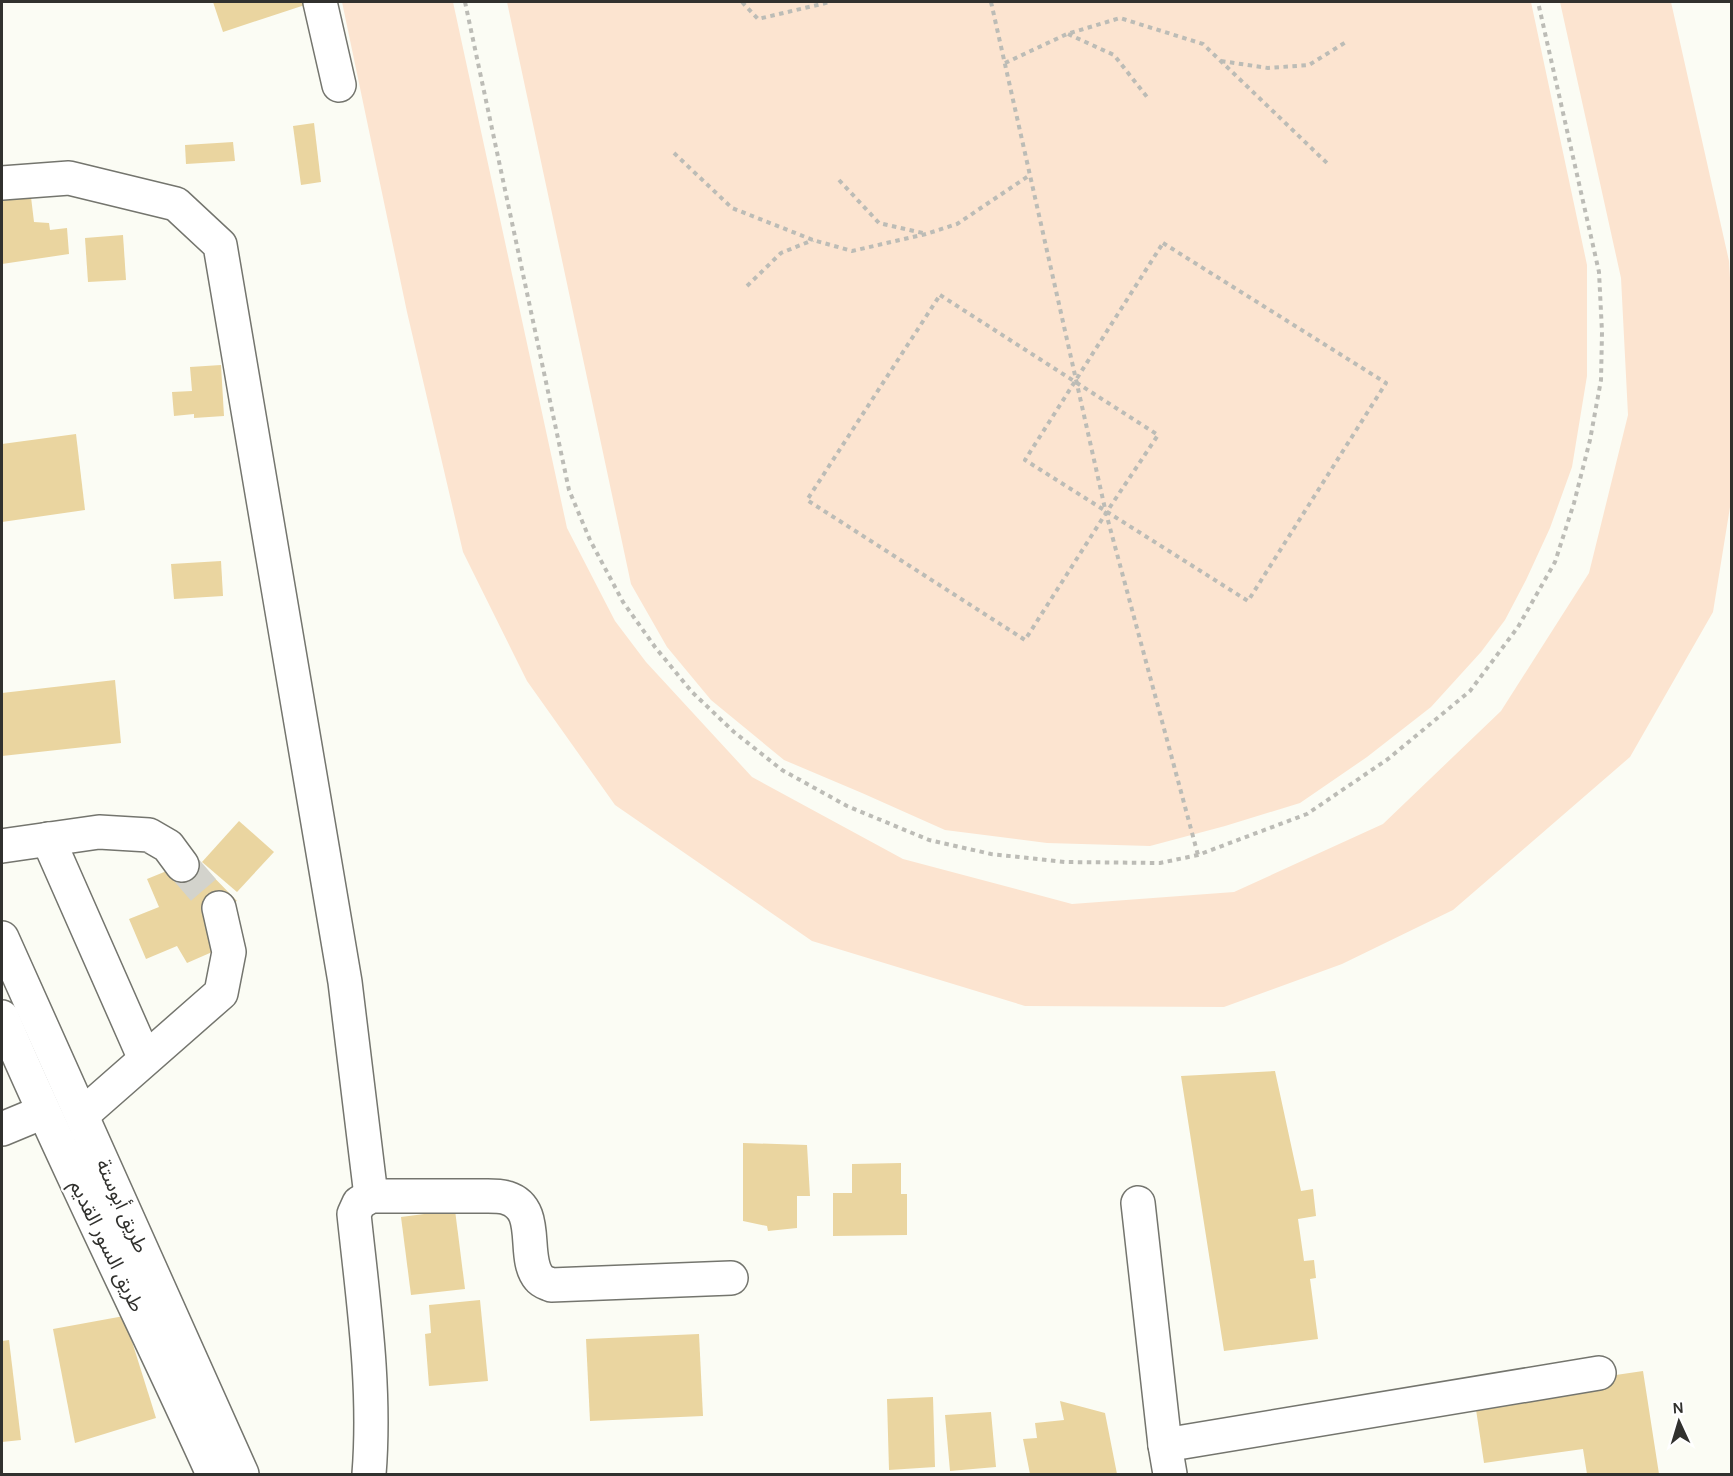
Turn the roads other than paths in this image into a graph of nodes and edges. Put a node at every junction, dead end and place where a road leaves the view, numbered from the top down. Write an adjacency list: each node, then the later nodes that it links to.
1 (320, 2): 2 (street)
2 (339, 86)
3 (2, 183): 14 (street)
4 (48, 839): 5 (street); 6 (street); 10 (street)
5 (2, 846)
6 (182, 865)
7 (219, 908): 10 (street)
8 (2, 938): 12 (street, طريق أبوستة)
9 (2, 1017): 11 (street, طريق السور القديم)
10 (145, 1059): 12 (street)
11 (43, 1112): 13 (street); 19 (street, طريق السور القديم)
12 (82, 1115): 20 (street, طريق أبوستة)
13 (2, 1129)
14 (371, 1196): 16 (street); 21 (street)
15 (1138, 1203): 18 (street)
16 (731, 1278)
17 (1599, 1373): 18 (street)
18 (1168, 1460)
19 (213, 1474)
20 (242, 1474)
21 (369, 1474)

